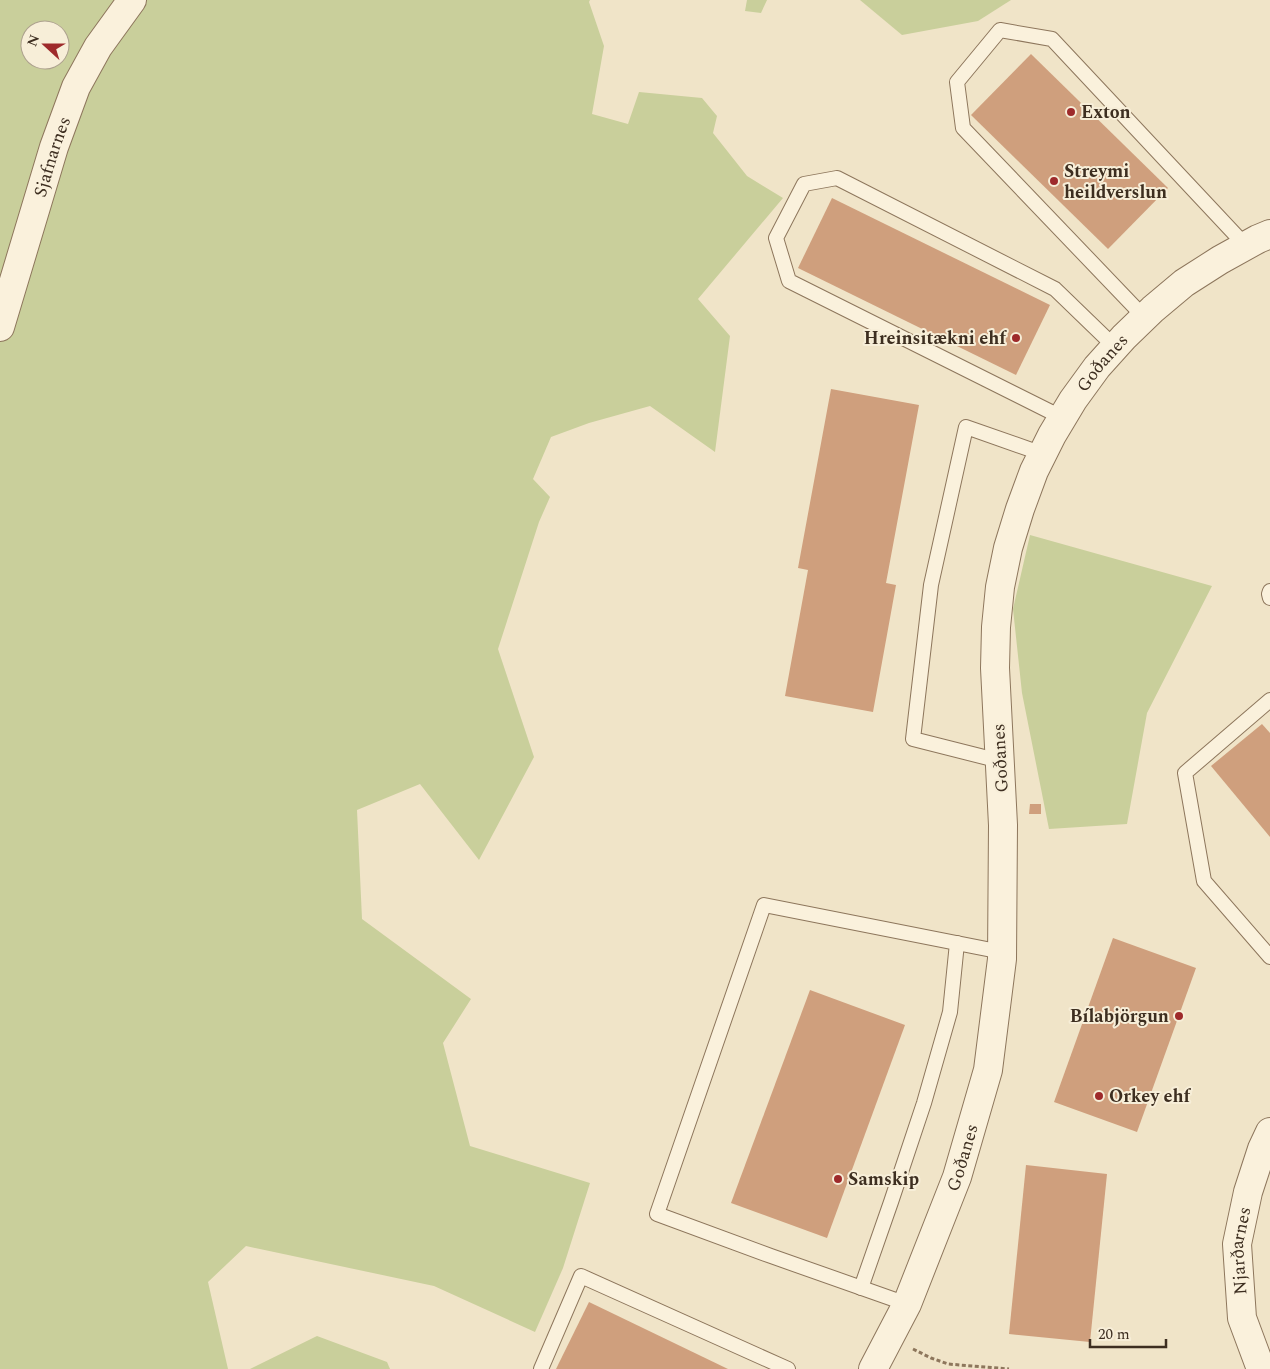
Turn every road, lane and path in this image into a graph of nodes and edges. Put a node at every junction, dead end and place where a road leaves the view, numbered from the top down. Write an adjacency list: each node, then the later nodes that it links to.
1 (132, 0): 5 (street, Sjafnarnes)
2 (1270, 234): 3 (street, Goðanes)
3 (1246, 246): 4 (street, Goðanes); 4 (lane)
4 (1144, 317): 6 (street, Goðanes)
5 (0, 327)
6 (1115, 347): 7 (street, Goðanes); 7 (lane)
7 (1063, 418): 8 (street, Goðanes)
8 (1043, 454): 12 (street, Goðanes); 12 (lane)
9 (1270, 591): 10 (lane)
10 (1270, 598)
11 (1270, 700): 15 (lane)
12 (1000, 761): 14 (street, Goðanes)
13 (958, 943): 14 (lane); 17 (lane); 17 (lane)
14 (1002, 952): 18 (street, Goðanes)
15 (1270, 958)
16 (1270, 1132): 24 (street, Njarðarnes)
17 (861, 1288): 18 (lane)
18 (907, 1304): 19 (street, Goðanes)
19 (889, 1338): 22 (street, Goðanes); 23 (path)
20 (541, 1369): 21 (lane)
21 (788, 1369)
22 (873, 1369)
23 (1009, 1369)
24 (1261, 1369)

